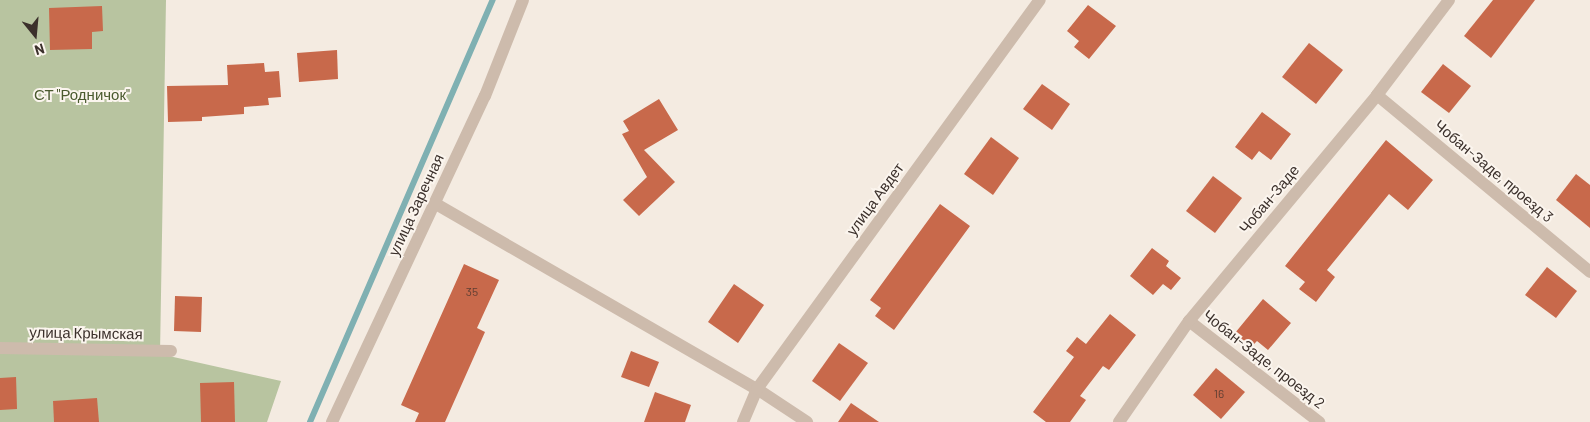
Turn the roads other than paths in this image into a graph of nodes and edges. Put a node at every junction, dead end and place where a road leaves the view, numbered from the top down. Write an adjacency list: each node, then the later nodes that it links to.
1 (522, 0): 5 (street, улица Заречная)
2 (1040, 0): 10 (street, улица Авдет)
3 (1450, 0): 4 (street, Чобан-Заде)
4 (1377, 95): 6 (street, Чобан-Заде, проезд 3); 7 (street, Чобан-Заде)
5 (436, 204): 10 (street); 11 (street, улица Заречная)
6 (1590, 272)
7 (1189, 321): 14 (street, Чобан-Заде); 15 (street, Чобан-Заде, проезд 2)
8 (0, 348): 9 (street, улица Крымская)
9 (171, 351)
10 (757, 388): 12 (street, улица Авдет); 13 (street)
11 (332, 422)
12 (742, 422)
13 (807, 422)
14 (1119, 422)
15 (1319, 422)

